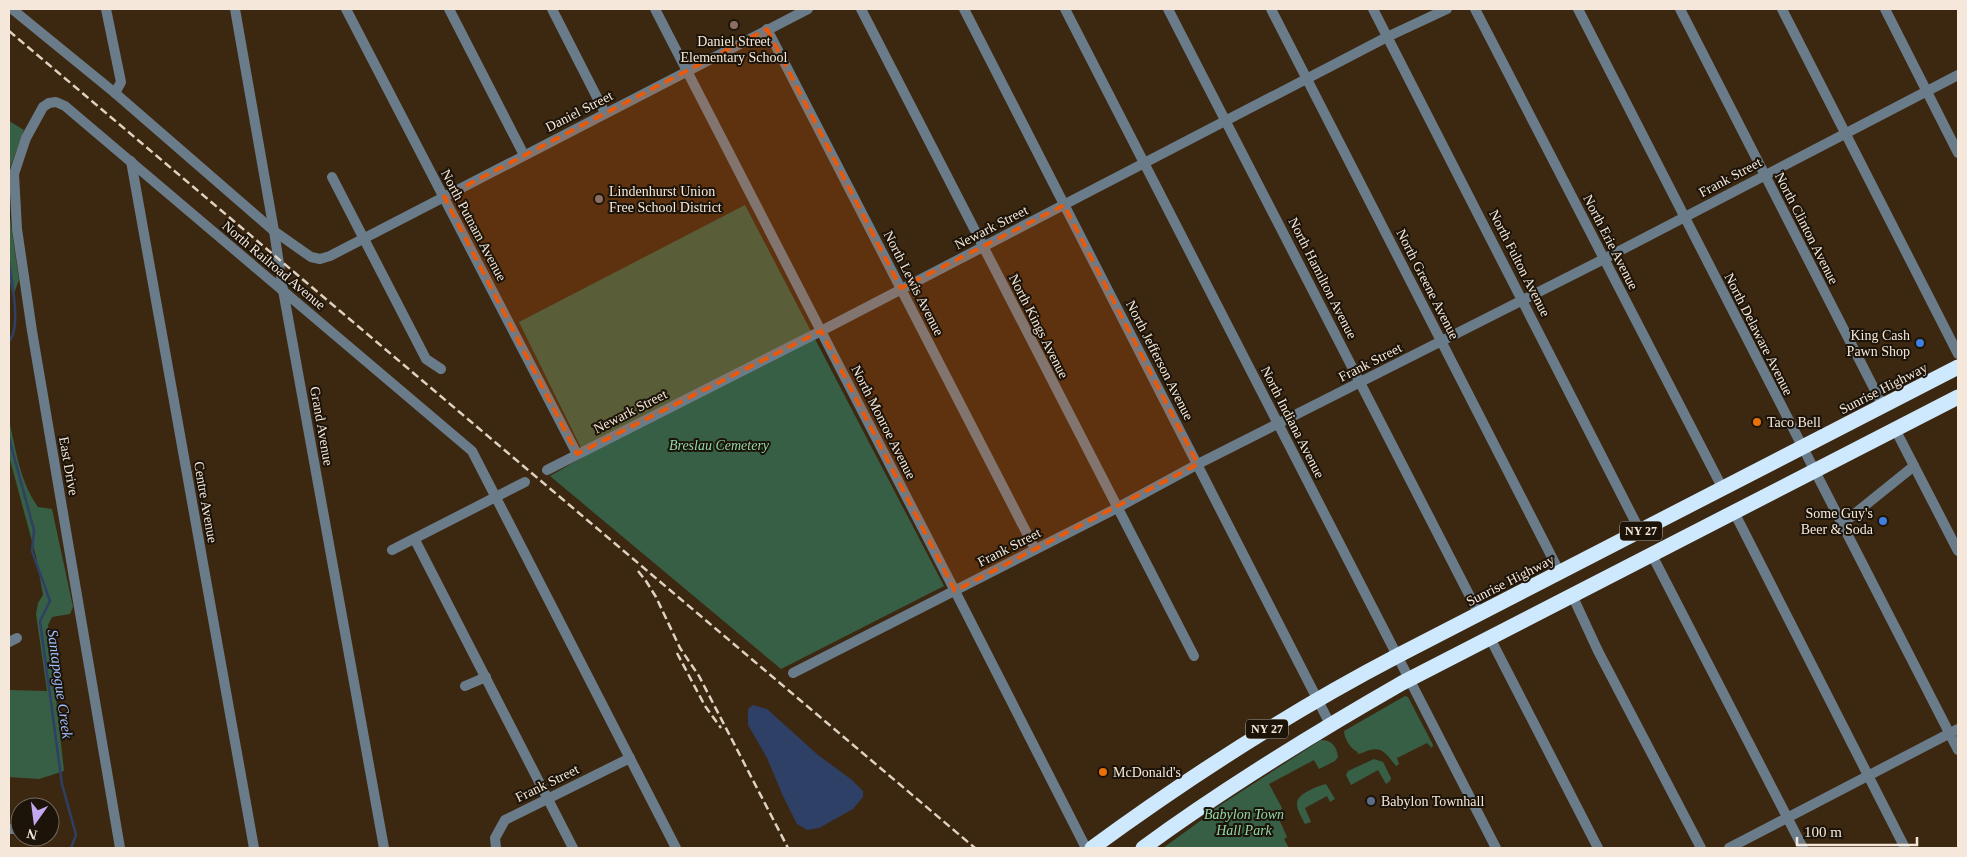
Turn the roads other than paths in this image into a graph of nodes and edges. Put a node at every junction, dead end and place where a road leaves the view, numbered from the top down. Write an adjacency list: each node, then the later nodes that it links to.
1 (12, 9): 27 (street)
2 (106, 9): 27 (street)
3 (235, 9): 41 (street, Grand Avenue)
4 (346, 9): 38 (street, North Putnam Avenue)
5 (449, 9): 33 (street)
6 (552, 9): 29 (street)
7 (655, 9): 23 (street, North Monroe Avenue)
8 (808, 9): 21 (street, Daniel Street)
9 (861, 9): 43 (street, North Kings Avenue)
10 (964, 9): 39 (street, North Jefferson Avenue)
11 (1065, 9): 35 (street, North Indiana Avenue)
12 (1168, 9): 30 (street, North Hamilton Avenue)
13 (1271, 9): 25 (street, North Greene Avenue)
14 (1373, 9): 22 (street, North Fulton Avenue)
15 (1447, 9): 22 (street, Newark Street)
16 (1475, 9): 44 (street, North Erie Avenue)
17 (1578, 9): 40 (street, North Delaware Avenue)
18 (1680, 9): 36 (street, North Clinton Avenue)
19 (1782, 9): 31 (street)
20 (1885, 9): 26 (street)
21 (767, 29): 23 (street, Daniel Street); 45 (street, North Lewis Avenue)
22 (1387, 37): 25 (street, Newark Street); 47 (street, North Fulton Avenue)
23 (687, 72): 29 (street, Daniel Street); 48 (street, North Monroe Avenue)
24 (1958, 75): 26 (street, Frank Street)
25 (1307, 79): 30 (street, Newark Street); 49 (street, North Greene Avenue)
26 (1926, 92): 31 (street, Frank Street); 32 (street)
27 (115, 93): 41 (street)
28 (56, 102): 34 (street, North Railroad Avenue); 95 (street, East Drive)
29 (605, 113): 33 (street, Daniel Street)
30 (1226, 122): 35 (street, Newark Street); 53 (street, North Hamilton Avenue)
31 (1846, 133): 36 (street, Frank Street); 50 (street)
32 (1958, 153)
33 (524, 155): 38 (street, Daniel Street)
34 (131, 161): 46 (street, North Railroad Avenue); 96 (street, Centre Avenue)
35 (1145, 163): 39 (street, Newark Street); 56 (street, North Indiana Avenue)
36 (1764, 174): 40 (street, Frank Street); 55 (street, North Clinton Avenue)
37 (332, 177): 42 (street)
38 (444, 197): 42 (street, Daniel Street); 59 (street, North Putnam Avenue)
39 (1064, 205): 43 (street, Newark Street); 60 (street, North Jefferson Avenue)
40 (1685, 216): 44 (street, Frank Street); 58 (street, North Delaware Avenue)
41 (274, 231): 42 (street, Daniel Street); 46 (street, Grand Avenue)
42 (362, 238): 52 (street)
43 (983, 246): 45 (street, Newark Street); 67 (street, North Kings Avenue)
44 (1604, 259): 47 (street, Frank Street); 65 (street, North Erie Avenue)
45 (901, 288): 48 (street, Newark Street); 72 (street, North Lewis Avenue)
46 (283, 290): 66 (street, North Railroad Avenue); 97 (street, Grand Avenue)
47 (1523, 299): 49 (street, Frank Street); 70 (street, North Fulton Avenue)
48 (821, 331): 59 (street, Newark Street); 77 (street, North Monroe Avenue)
49 (1441, 340): 53 (street, Frank Street); 76 (street, North Greene Avenue)
50 (1958, 354)
51 (1958, 368): 55 (highway, Sunrise Highway / NY 27)
52 (441, 369)
53 (1361, 382): 56 (street, Frank Street); 79 (street, North Hamilton Avenue)
54 (1958, 397): 57 (highway, NY 27)
55 (1883, 406): 58 (highway, Sunrise Highway / NY 27)
56 (1278, 424): 60 (street, Frank Street); 82 (street, North Indiana Avenue)
57 (1895, 429): 61 (street); 63 (highway, NY 27)
58 (1802, 448): 63 (street, North Delaware Avenue); 65 (highway, Sunrise Highway / NY 27)
59 (577, 454): 62 (street, Newark Street)
60 (1198, 464): 67 (street, Frank Street); 87 (street, North Jefferson Avenue)
61 (1914, 466): 69 (street); 74 (street)
62 (547, 470)
63 (1814, 471): 68 (highway, NY 27); 69 (street, North Delaware Avenue)
64 (525, 482): 66 (street)
65 (1722, 489): 70 (highway, Sunrise Highway / NY 27)
66 (495, 498): 71 (street); 91 (street)
67 (1117, 508): 72 (street, Frank Street); 81 (street, North Kings Avenue)
68 (1734, 512): 75 (highway, NY 27); 92 (street)
69 (1842, 524): 89 (street, North Delaware Avenue)
70 (1640, 531): 76 (highway, Sunrise Highway / NY 27)
71 (415, 540): 73 (street); 84 (street)
72 (1035, 549): 77 (street, Frank Street)
73 (392, 550)
74 (1958, 551)
75 (1652, 554): 78 (highway, NY 27); 94 (street)
76 (1560, 573): 79 (highway, Sunrise Highway / NY 27)
77 (955, 591): 83 (street, Frank Street); 101 (street, North Monroe Avenue)
78 (1572, 595): 80 (highway, NY 27); 106 (street)
79 (1478, 614): 82 (highway, Sunrise Highway / NY 27)
80 (1490, 638): 85 (highway, NY 27); 105 (street)
81 (1194, 656)
82 (1397, 656): 85 (street, North Indiana Avenue); 87 (highway, Sunrise Highway / NY 27)
83 (793, 673)
84 (486, 677): 86 (street); 93 (street)
85 (1409, 679): 88 (highway, NY 27); 104 (street, North Indiana Avenue)
86 (465, 686)
87 (1317, 699): 88 (street, North Jefferson Avenue); 102 (highway, Sunrise Highway / NY 27)
88 (1330, 724): 103 (highway, NY 27)
89 (1954, 731): 90 (street, North Delaware Avenue); 92 (street)
90 (1958, 750)
91 (630, 758): 93 (street, Frank Street); 100 (street)
92 (1868, 776): 94 (street); 109 (street)
93 (548, 799): 98 (street, Frank Street); 99 (street)
94 (1788, 818): 107 (street); 108 (street)
95 (120, 848)
96 (254, 848)
97 (384, 848)
98 (496, 848)
99 (573, 848)
100 (676, 848)
101 (1086, 848)
102 (1092, 848)
103 (1144, 848)
104 (1496, 848)
105 (1598, 848)
106 (1701, 848)
107 (1729, 848)
108 (1803, 848)
109 (1905, 848)

